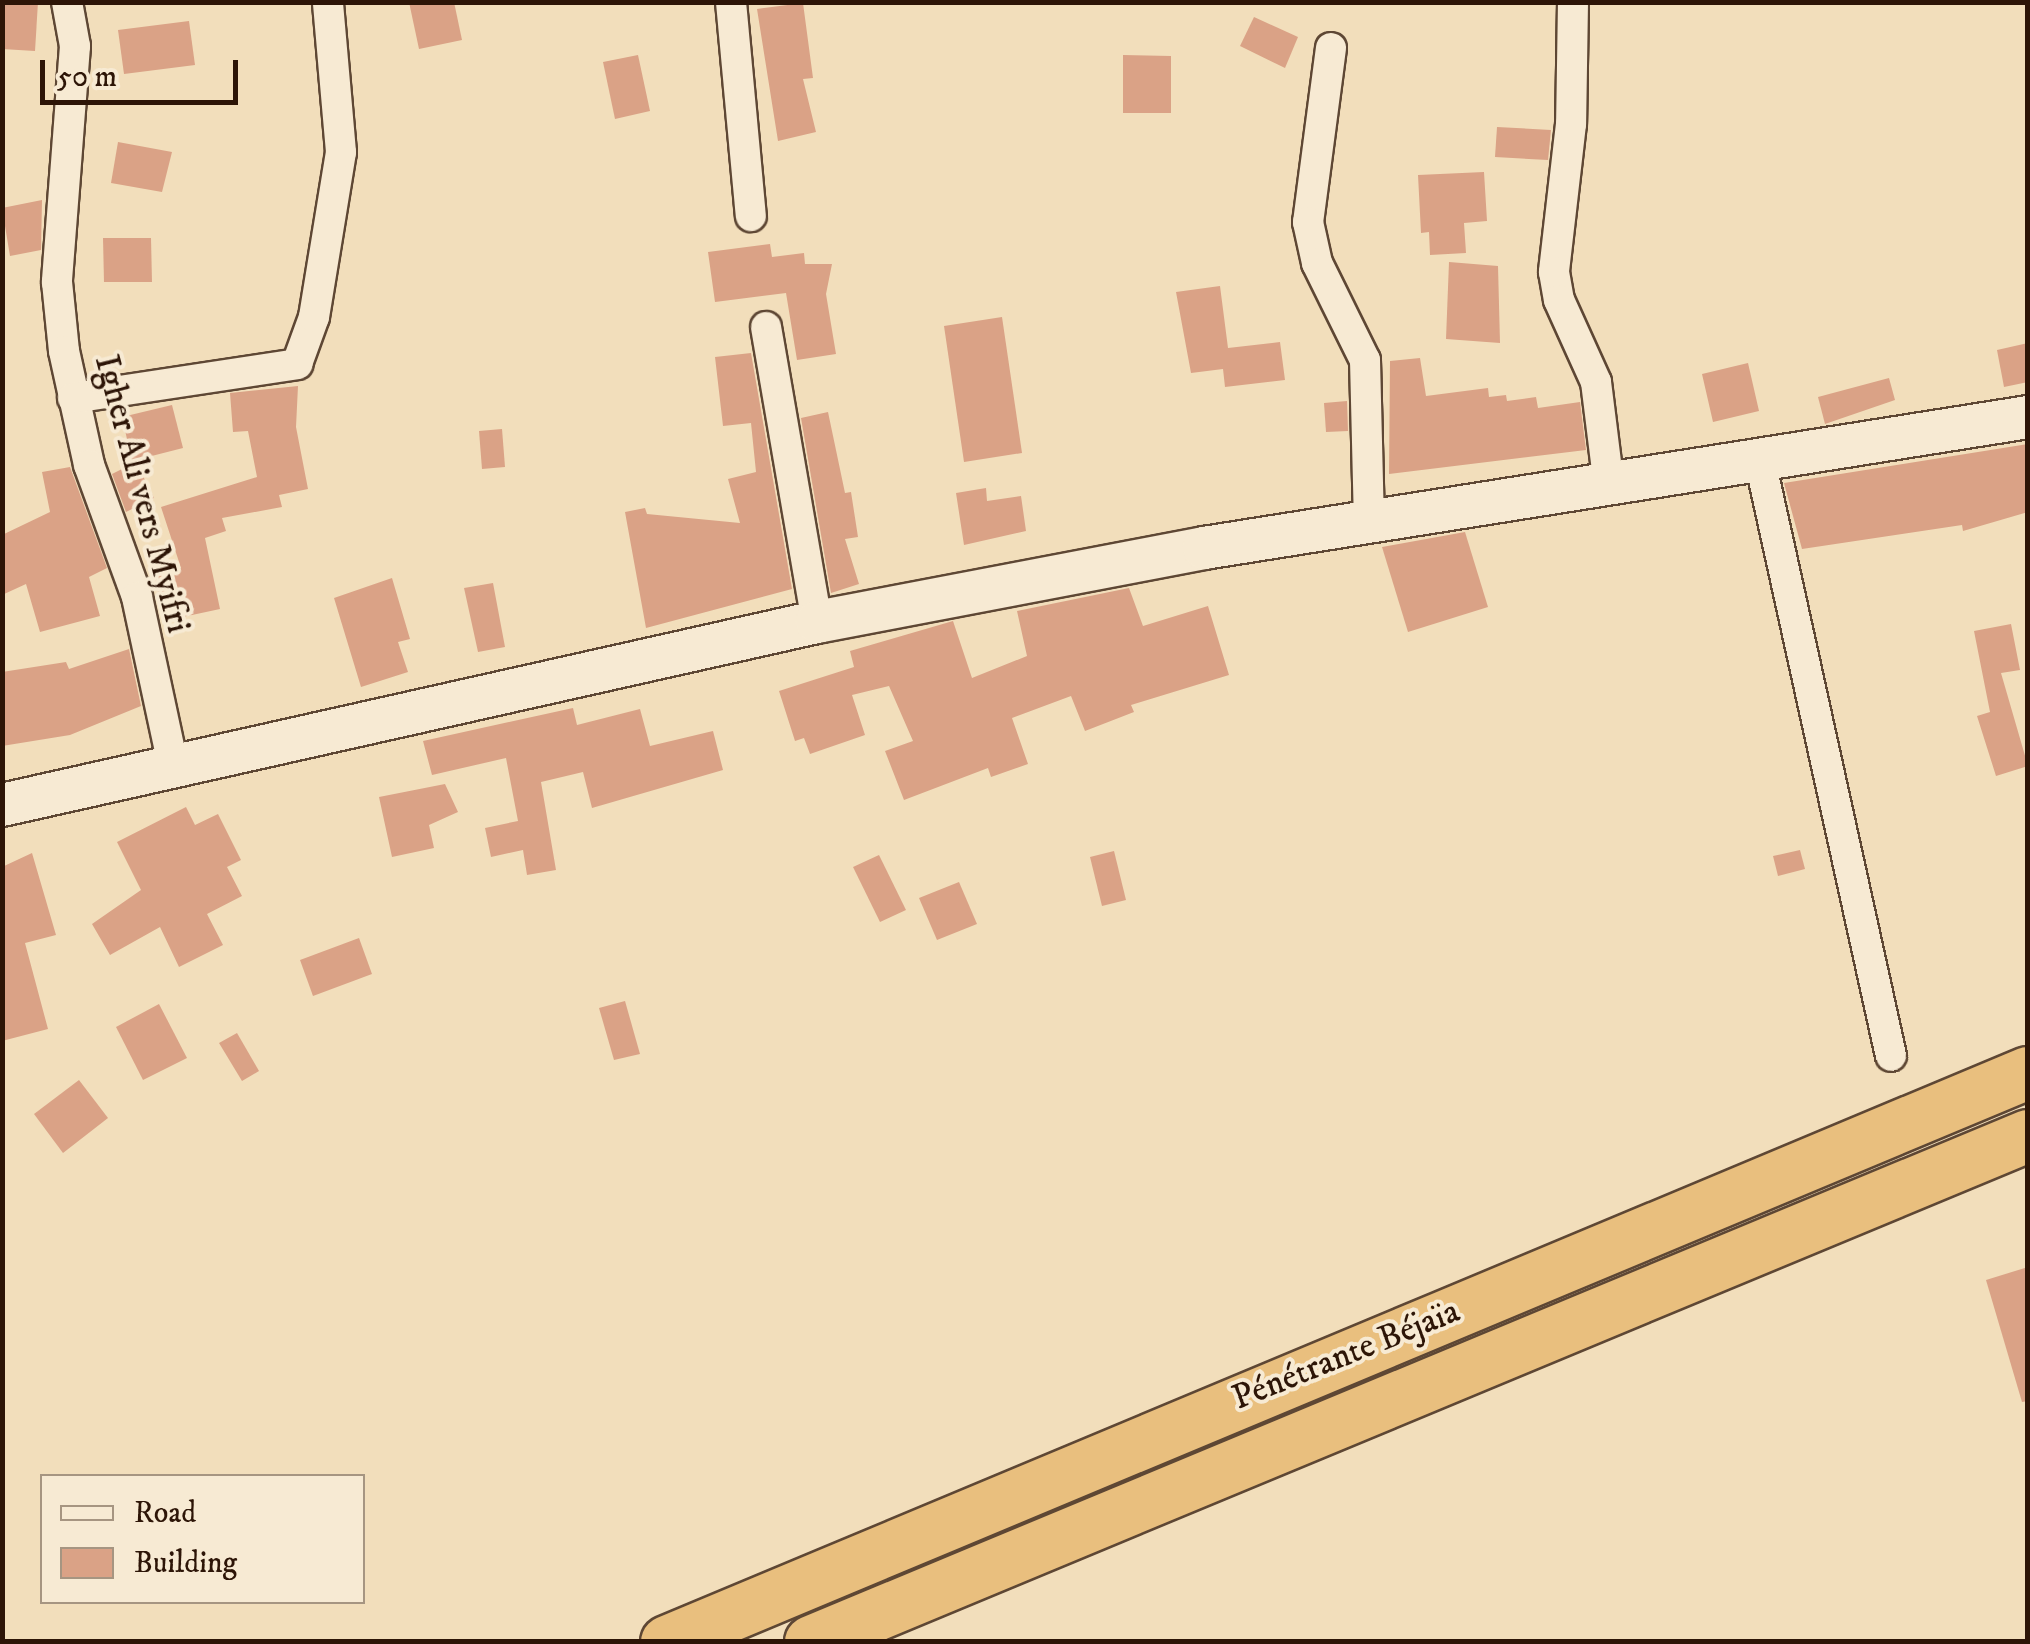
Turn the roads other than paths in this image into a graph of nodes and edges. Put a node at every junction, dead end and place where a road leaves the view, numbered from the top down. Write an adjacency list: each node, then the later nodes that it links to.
1 (66, 2): 8 (street, Igher Ali vers Myifri)
2 (328, 2): 8 (street)
3 (731, 2): 6 (street)
4 (1573, 2): 11 (street)
5 (1331, 48): 12 (street)
6 (751, 216)
7 (766, 328): 13 (street)
8 (73, 398): 14 (street, Igher Ali vers Myifri)
9 (2028, 418): 10 (main road)
10 (1760, 461): 11 (main road); 16 (street)
11 (1608, 487): 12 (main road)
12 (1369, 524): 13 (main road)
13 (816, 622): 14 (main road)
14 (173, 765): 15 (main road)
15 (2, 804)
16 (1892, 1056)
17 (2028, 1073): 19 (highway, Pénétrante Béjaïa)
18 (2028, 1136): 20 (highway, Pénétrante Béjaïa)
19 (667, 1642)
20 (811, 1642)

